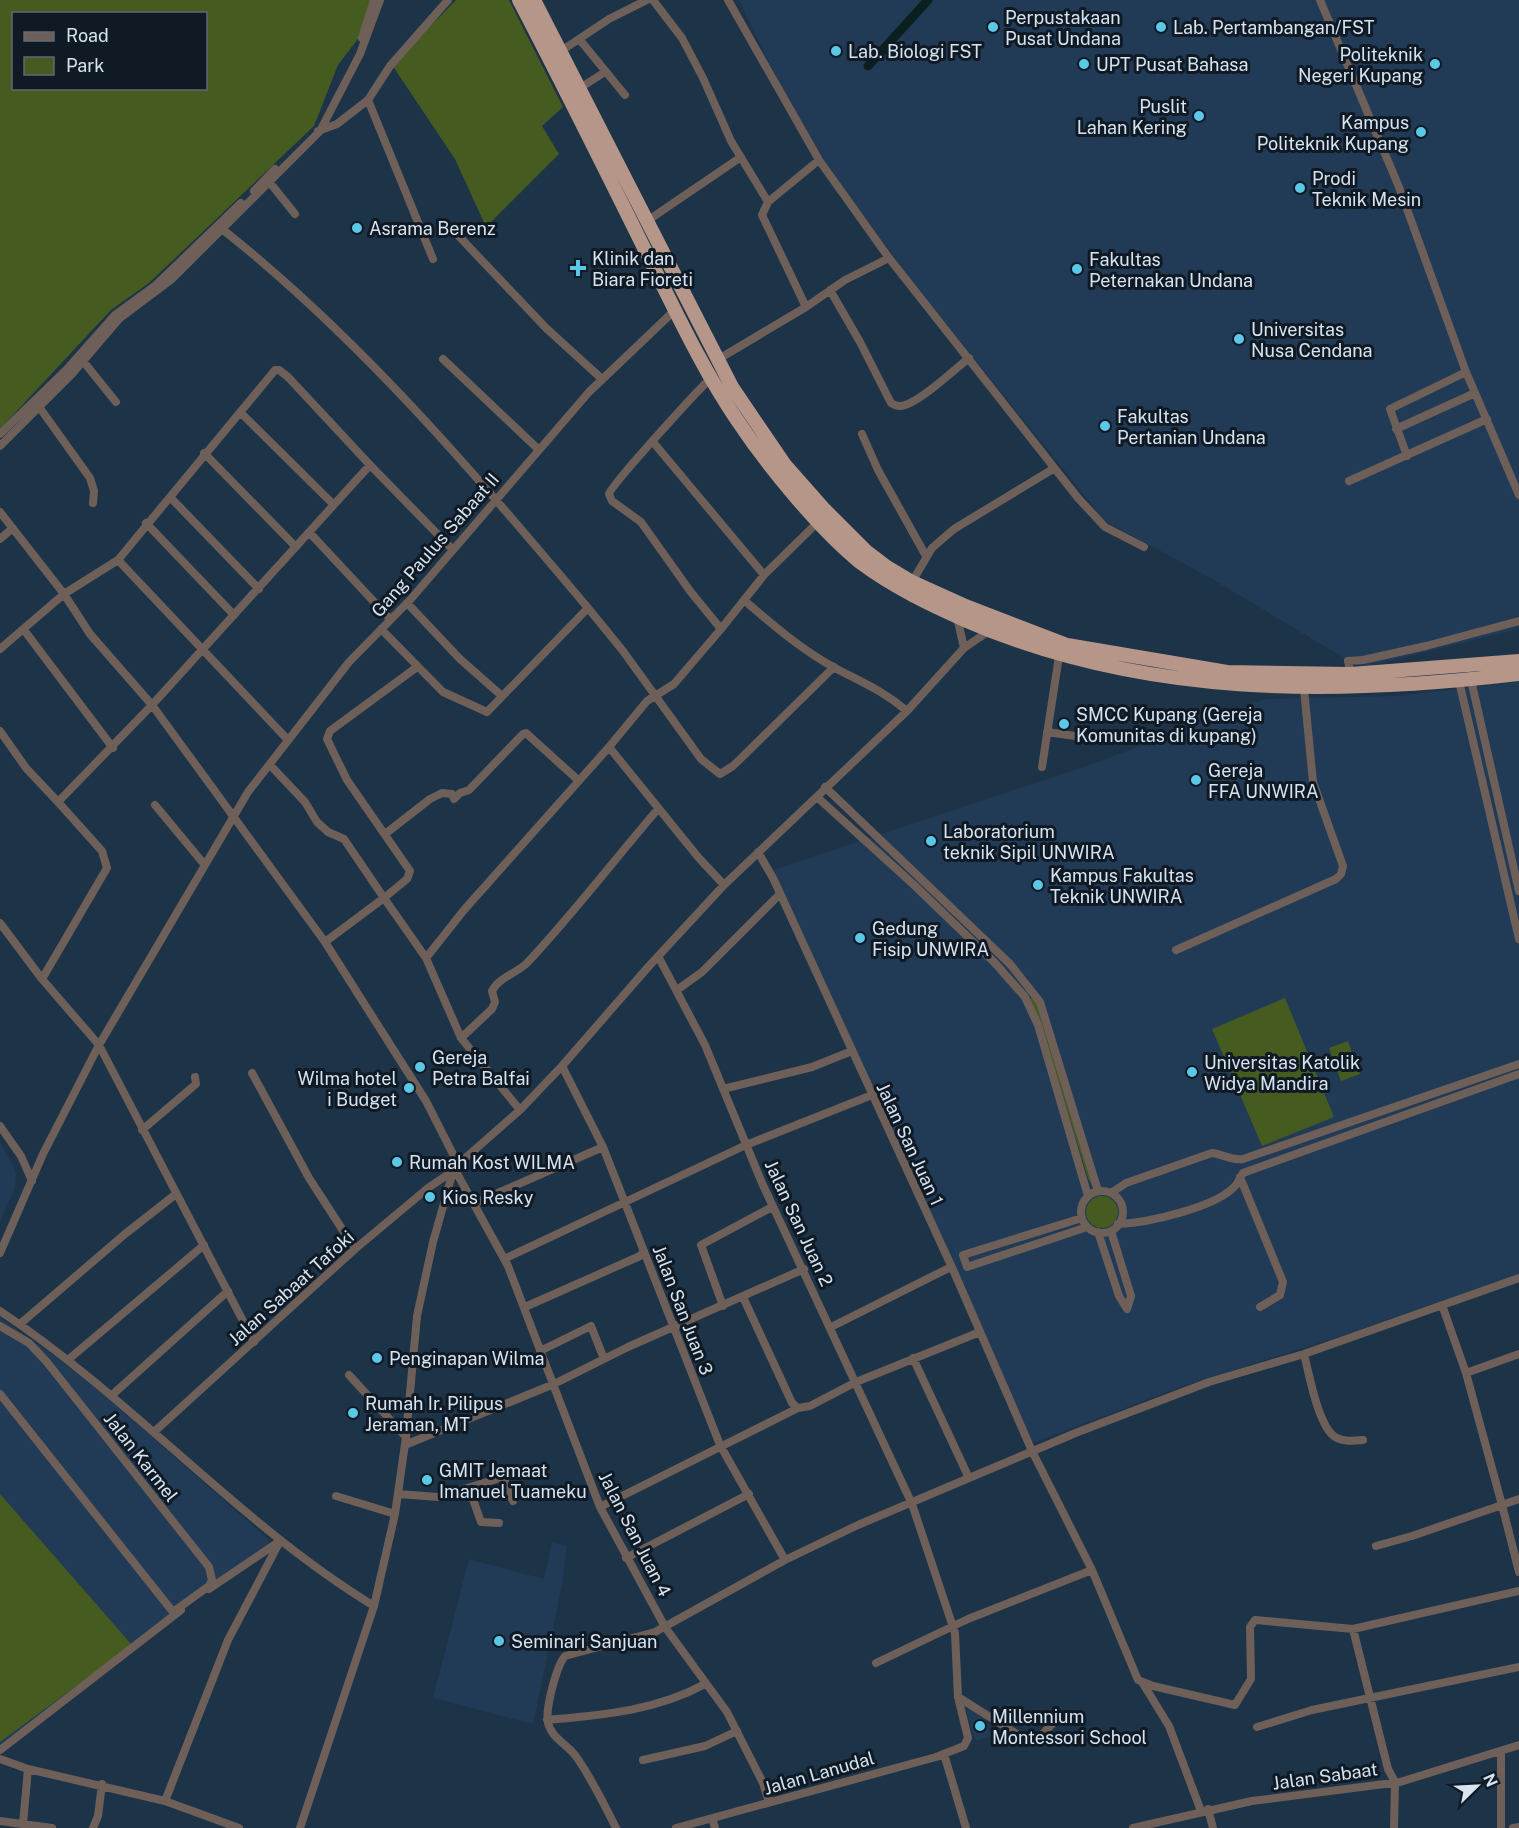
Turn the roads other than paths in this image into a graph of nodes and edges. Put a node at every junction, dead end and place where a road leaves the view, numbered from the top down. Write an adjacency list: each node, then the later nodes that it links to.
1 (374, 0): 12 (street)
2 (380, 0): 12 (street)
3 (448, 0): 16 (street)
4 (519, 0): 29 (highway)
5 (534, 0): 11 (highway)
6 (647, 0): 10 (street)
7 (653, 0): 18 (street)
8 (728, 0): 19 (street)
9 (1320, 0): 37 (street)
10 (580, 40): 11 (street); 13 (street)
11 (561, 51): 14 (highway)
12 (348, 70): 17 (street)
13 (605, 72): 14 (street); 15 (street)
14 (580, 88): 23 (highway)
15 (625, 95)
16 (369, 100): 17 (street); 28 (street)
17 (317, 131): 20 (street)
18 (741, 157): 21 (street); 23 (street)
19 (819, 160): 21 (street); 27 (street)
20 (268, 180): 22 (street); 24 (street); 42 (street)
21 (768, 202): 31 (street)
22 (295, 214)
23 (647, 221): 26 (highway)
24 (222, 229): 36 (street); 58 (street)
25 (452, 229): 39 (street)
26 (665, 257): 29 (highway); 35 (highway)
27 (889, 258): 30 (street); 33 (street)
28 (434, 259)
29 (652, 264): 32 (highway)
30 (830, 290): 31 (street); 33 (street)
31 (806, 307): 35 (street)
32 (675, 310): 38 (highway); 39 (street, Gang Paulus Sabaat II)
33 (969, 358): 54 (street)
34 (443, 359): 50 (street)
35 (717, 360): 73 (highway)
36 (83, 362): 41 (street); 42 (street)
37 (1466, 372): 40 (street); 45 (street)
38 (711, 378): 48 (street); 62 (highway)
39 (602, 380): 50 (street, Gang Paulus Sabaat II)
40 (1476, 393): 44 (street); 45 (street)
41 (117, 402)
42 (37, 404): 46 (street); 49 (street); 59 (street)
43 (240, 412): 51 (street); 53 (street); 60 (street)
44 (1487, 419): 52 (street); 56 (street)
45 (1396, 429): 52 (street)
46 (0, 434)
47 (862, 434): 70 (street)
48 (653, 442): 72 (street); 84 (street)
49 (0, 446)
50 (538, 449): 58 (street, Gang Paulus Sabaat II)
51 (204, 453): 57 (street); 67 (street)
52 (1407, 456): 55 (street)
53 (370, 465): 60 (street); 69 (street)
54 (1053, 469): 68 (street); 70 (street)
55 (1349, 481)
56 (1519, 495)
57 (170, 497): 63 (street); 74 (street)
58 (497, 499): 69 (street, Gang Paulus Sabaat II); 78 (street)
59 (93, 503)
60 (333, 504): 65 (street)
61 (0, 512): 64 (street, Jalan San Juan 4)
62 (819, 521): 72 (street); 80 (highway)
63 (146, 523): 71 (street); 79 (street)
64 (13, 528): 66 (street); 75 (street, Jalan San Juan 4)
65 (309, 532): 67 (street); 81 (street)
66 (0, 539)
67 (296, 547): 74 (street)
68 (1144, 547)
69 (452, 549): 77 (street, Gang Paulus Sabaat II)
70 (926, 556): 73 (street)
71 (118, 560): 75 (street); 87 (street)
72 (764, 575): 76 (street)
73 (912, 582): 91 (highway)
74 (259, 589): 79 (street)
75 (63, 594): 85 (street); 101 (street, Jalan San Juan 4)
76 (745, 601): 84 (street); 94 (street)
77 (407, 603): 81 (street, Gang Paulus Sabaat II); 100 (street)
78 (588, 608): 99 (street); 100 (street)
79 (234, 615): 87 (street)
80 (957, 617): 86 (highway); 88 (street)
81 (390, 619): 83 (street, Gang Paulus Sabaat II)
82 (1519, 621): 95 (street)
83 (381, 629): 93 (street); 106 (street, Gang Paulus Sabaat II)
84 (721, 629): 99 (street)
85 (24, 630): 89 (street); 108 (street)
86 (989, 631): 88 (street, Jalan Sabaat Tafoki); 90 (highway)
87 (204, 648): 101 (street); 106 (street)
88 (964, 648): 102 (street, Jalan Sabaat Tafoki)
89 (0, 649)
90 (1059, 656): 91 (highway); 104 (street)
91 (1093, 656): 98 (highway)
92 (1519, 661): 95 (highway)
93 (417, 667): 100 (street); 118 (street)
94 (834, 667): 99 (street); 102 (street)
95 (1351, 674): 98 (highway)
96 (1519, 674): 97 (highway)
97 (1465, 681): 98 (highway); 123 (street); 124 (street)
98 (1303, 682): 132 (street)
99 (654, 695): 107 (street)
100 (502, 696)
101 (152, 705): 108 (street); 117 (street, Jalan San Juan 4)
102 (907, 711): 112 (street, Jalan Sabaat Tafoki)
103 (0, 731): 114 (street)
104 (1047, 732): 105 (street); 110 (street)
105 (1075, 736)
106 (288, 740): 109 (street, Gang Paulus Sabaat II)
107 (609, 747): 111 (street); 116 (street)
108 (113, 748): 114 (street)
109 (270, 765): 117 (street, Gang Paulus Sabaat II); 128 (street)
110 (1042, 768)
111 (578, 780): 118 (street); 134 (street)
112 (825, 787): 113 (street, Jalan Sabaat Tafoki); 119 (street)
113 (817, 796): 120 (street, Jalan Sabaat Tafoki); 121 (street)
114 (58, 802): 135 (street)
115 (155, 805): 122 (street)
116 (658, 809): 125 (street); 137 (street)
117 (234, 815): 122 (street, Gang Paulus Sabaat II); 131 (street, Jalan San Juan 4)
118 (385, 834): 128 (street)
119 (892, 850): 121 (street); 149 (street)
120 (758, 852): 125 (street, Jalan Sabaat Tafoki); 127 (street, Jalan San Juan 1)
121 (884, 858): 151 (street)
122 (204, 864): 138 (street, Gang Paulus Sabaat II)
123 (1516, 879): 124 (street); 126 (street)
124 (1506, 880): 130 (street)
125 (724, 885): 133 (street, Jalan Sabaat Tafoki)
126 (1519, 891)
127 (780, 894): 136 (street); 139 (street, Jalan San Juan 1)
128 (384, 898): 131 (street); 134 (street)
129 (0, 923): 135 (street)
130 (1519, 939)
131 (325, 942): 154 (street, Jalan San Juan 4)
132 (1176, 950)
133 (658, 956): 136 (street, Jalan San Juan 2); 141 (street, Jalan Sabaat Tafoki)
134 (426, 958): 137 (street)
135 (42, 979): 138 (street)
136 (677, 990): 145 (street, Jalan San Juan 2)
137 (461, 1038): 147 (street)
138 (99, 1045): 150 (street); 156 (street, Gang Paulus Sabaat II)
139 (852, 1051): 145 (street); 146 (street, Jalan San Juan 1)
140 (1519, 1064): 158 (street)
141 (562, 1066): 147 (street, Jalan Sabaat Tafoki); 153 (street, Jalan San Juan 3)
142 (252, 1072): 172 (street)
143 (1519, 1074): 155 (street)
144 (195, 1077): 150 (street)
145 (723, 1089): 152 (street, Jalan San Juan 2)
146 (872, 1095): 152 (street); 176 (street, Jalan San Juan 1)
147 (520, 1110): 154 (street, Jalan Sabaat Tafoki)
148 (0, 1126): 156 (street)
149 (1079, 1126): 151 (street); 157 (street)
150 (142, 1130): 159 (street)
151 (1069, 1130): 160 (street)
152 (746, 1145): 161 (street); 163 (street, Jalan San Juan 2)
153 (603, 1147): 161 (street, Jalan San Juan 3); 162 (street)
154 (455, 1167): 162 (street, Jalan San Juan 4); 172 (street, Jalan Sabaat Tafoki); 207 (street)
155 (1240, 1177): 165 (street); 184 (street)
156 (32, 1181): 174 (street, Gang Paulus Sabaat II)
157 (1098, 1191): 158 (street); 160 (street)
158 (1111, 1193): 165 (street)
159 (176, 1194): 171 (street); 186 (street)
160 (1088, 1196): 164 (street)
161 (625, 1200): 173 (street, Jalan San Juan 3); 175 (street)
162 (475, 1203): 175 (street, Jalan San Juan 4)
163 (772, 1207): 177 (street, Jalan San Juan 2); 182 (street)
164 (1082, 1218): 166 (street); 168 (street)
165 (1118, 1224): 167 (street)
166 (1087, 1227): 169 (street); 170 (street)
167 (1111, 1231): 169 (street); 169 (street)
168 (1032, 1232): 170 (street); 170 (street)
169 (1098, 1232)
170 (1036, 1242)
171 (204, 1245): 179 (street); 196 (street)
172 (355, 1249): 191 (street, Jalan Sabaat Tafoki)
173 (644, 1251): 183 (street); 189 (street, Jalan San Juan 3)
174 (0, 1253)
175 (504, 1259): 183 (street, Jalan San Juan 4)
176 (951, 1267): 188 (street); 190 (street, Jalan San Juan 1)
177 (804, 1269): 180 (street); 188 (street, Jalan San Juan 2)
178 (1519, 1278): 181 (street)
179 (228, 1291): 191 (street); 203 (street)
180 (743, 1297): 182 (street); 204 (street)
181 (1442, 1305): 193 (street); 198 (street)
182 (723, 1306): 189 (street)
183 (525, 1307): 192 (street, Jalan San Juan 4)
184 (1260, 1307)
185 (0, 1311): 186 (street)
186 (20, 1324): 196 (street)
187 (0, 1326): 202 (street, Jalan Karmel)
188 (831, 1327): 200 (street, Jalan San Juan 2)
189 (673, 1328): 197 (street); 208 (street, Jalan San Juan 3)
190 (980, 1332): 195 (street); 209 (street, Jalan San Juan 1)
191 (254, 1342): 205 (street, Jalan Sabaat Tafoki)
192 (540, 1351): 197 (street); 201 (street, Jalan San Juan 4)
193 (1304, 1354): 206 (street); 209 (street)
194 (1519, 1354): 198 (street)
195 (913, 1358): 200 (street); 210 (street)
196 (69, 1359): 203 (street)
197 (604, 1359): 201 (street)
198 (1466, 1373): 218 (street)
199 (350, 1375): 207 (street)
200 (856, 1382): 204 (street); 217 (street, Jalan San Juan 2)
201 (554, 1384): 207 (street); 219 (street, Jalan San Juan 4)
202 (0, 1394)
203 (112, 1395): 205 (street)
204 (798, 1408): 208 (street)
205 (154, 1432): 222 (street)
206 (1363, 1440)
207 (405, 1441): 212 (street)
208 (720, 1445): 213 (street, Jalan San Juan 3); 219 (street)
209 (1032, 1451): 210 (street); 226 (street, Jalan San Juan 1)
210 (969, 1478): 217 (street)
211 (469, 1488): 212 (street); 216 (street); 221 (street)
212 (398, 1494): 220 (street)
213 (749, 1494): 224 (street); 225 (street, Jalan San Juan 3)
214 (336, 1496): 220 (street)
215 (1519, 1499): 218 (street)
216 (513, 1501)
217 (912, 1504): 225 (street); 230 (street, Jalan San Juan 2)
218 (1502, 1505): 223 (street); 227 (street)
219 (600, 1508): 224 (street, Jalan San Juan 4)
220 (395, 1514): 229 (street)
221 (499, 1523)
222 (280, 1541): 229 (street); 245 (street); 253 (street)
223 (1376, 1546)
224 (626, 1558): 231 (street, Jalan San Juan 4)
225 (785, 1560): 231 (street)
226 (1092, 1570): 230 (street); 235 (street, Jalan San Juan 1)
227 (1519, 1572)
228 (1519, 1591): 232 (street)
229 (374, 1606): 263 (street)
230 (952, 1626): 233 (street); 237 (street, Jalan San Juan 2)
231 (665, 1627): 236 (street, Jalan San Juan 4); 239 (street)
232 (1353, 1629): 235 (street); 238 (street)
233 (876, 1663)
234 (1519, 1667): 238 (street)
235 (1142, 1682): 255 (street, Jalan San Juan 1)
236 (705, 1684): 239 (street); 242 (street, Jalan San Juan 4)
237 (958, 1698): 240 (street); 243 (street, Jalan San Juan 2)
238 (1371, 1699): 241 (street); 251 (street)
239 (547, 1720): 264 (street)
240 (1054, 1722)
241 (1257, 1727)
242 (737, 1731): 249 (street); 254 (street, Jalan San Juan 4)
243 (967, 1742): 247 (street, Jalan Lanudal)
244 (1519, 1745): 246 (street, Jalan Sabaat)
245 (0, 1750)
246 (1501, 1751): 251 (street, Jalan Sabaat); 271 (street)
247 (944, 1754): 254 (street, Jalan Lanudal); 267 (street)
248 (0, 1759): 250 (street)
249 (643, 1760)
250 (28, 1769): 252 (street); 258 (street)
251 (1395, 1782): 255 (street, Jalan Sabaat); 270 (street)
252 (102, 1784): 253 (street); 261 (street)
253 (165, 1800): 262 (street)
254 (770, 1803): 256 (street, Jalan Lanudal)
255 (1205, 1810): 268 (street, Jalan Sabaat); 269 (street, Jalan San Juan 1)
256 (712, 1818): 265 (street, Jalan Lanudal); 266 (street)
257 (0, 1821): 258 (street)
258 (23, 1824): 260 (street)
259 (1519, 1827): 272 (street)
260 (52, 1828)
261 (93, 1828)
262 (239, 1828)
263 (300, 1828)
264 (616, 1828)
265 (676, 1828)
266 (715, 1828)
267 (966, 1828)
268 (1133, 1828)
269 (1213, 1828)
270 (1394, 1828)
271 (1501, 1828)
272 (1513, 1828)

